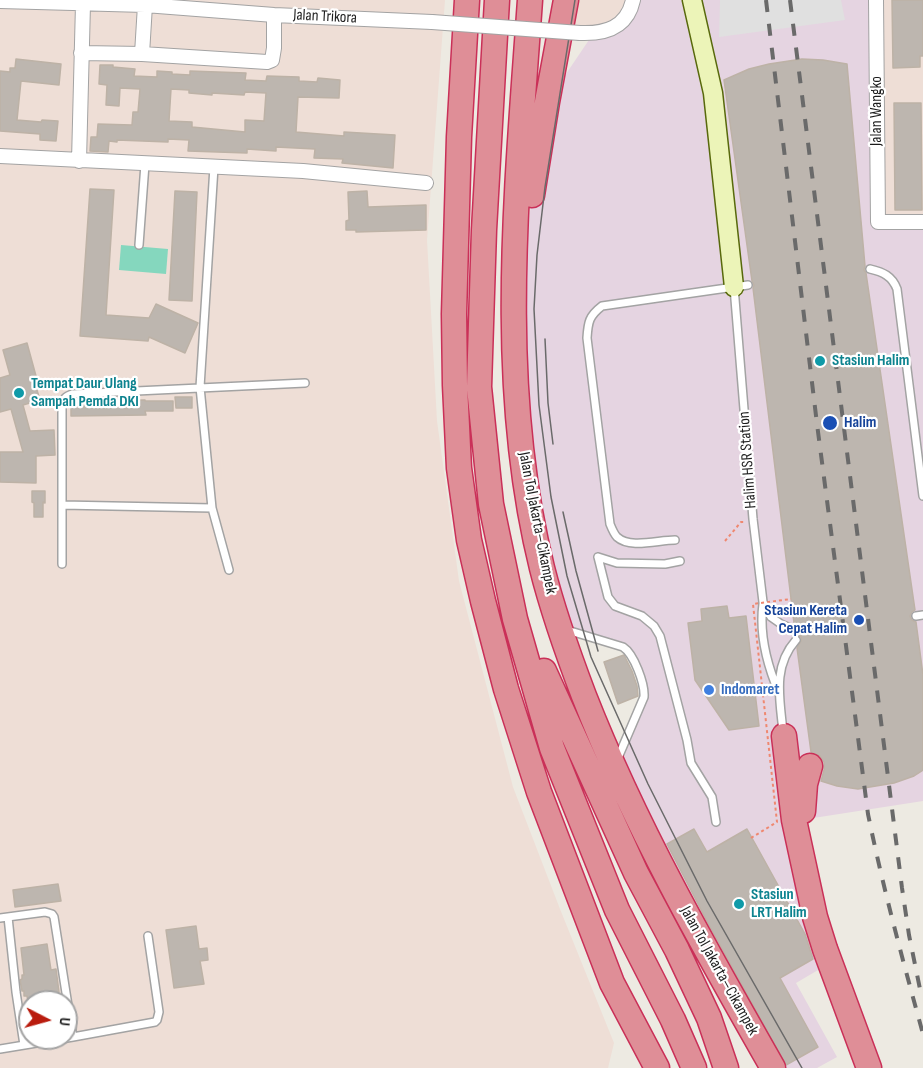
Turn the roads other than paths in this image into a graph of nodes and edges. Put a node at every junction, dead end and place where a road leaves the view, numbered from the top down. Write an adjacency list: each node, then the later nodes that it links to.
1 (467, 0): 52 (highway)
2 (497, 0): 35 (highway, Jalan Tol Jakarta–Cikampek)
3 (530, 0): 25 (highway, Jalan Tol Jakarta–Cikampek)
4 (566, 0): 25 (highway)
5 (633, 0): 12 (street, Jalan Trikora, bridge)
6 (683, 0): 15 (street)
7 (692, 0): 15 (street)
8 (876, 0): 21 (street, Jalan Wangko)
9 (0, 1): 10 (street, Jalan Trikora)
10 (83, 4): 11 (street, Jalan Trikora); 13 (street)
11 (145, 5): 12 (street, Jalan Trikora); 14 (street)
12 (274, 15): 14 (street)
13 (81, 53): 14 (street); 17 (street)
14 (142, 54)
15 (716, 92): 24 (street)
16 (0, 156): 17 (street)
17 (79, 161): 18 (street)
18 (145, 164): 19 (street); 22 (lane)
19 (214, 167): 20 (street); 27 (lane)
20 (426, 183)
21 (923, 222)
22 (139, 245)
23 (870, 269): 28 (lane)
24 (741, 286): 31 (lane); 36 (lane, Halim HSR Station)
25 (515, 332): 37 (highway, Jalan Tol Jakarta–Cikampek)
26 (305, 383): 27 (lane)
27 (200, 387): 29 (lane); 30 (lane)
28 (923, 496)
29 (62, 505): 30 (lane); 33 (lane)
30 (212, 508): 34 (lane)
31 (675, 540)
32 (680, 561): 44 (lane)
33 (62, 564)
34 (229, 570)
35 (511, 598): 53 (highway, Jalan Tol Jakarta–Cikampek); 54 (highway, Jalan Tol Jakarta–Cikampek)
36 (763, 602): 38 (lane); 40 (lane, Halim HSR Station)
37 (558, 627): 43 (highway, Jalan Tol Jakarta–Cikampek); 43 (lane)
38 (795, 630)
39 (796, 640): 40 (lane)
40 (779, 694): 41 (lane)
41 (787, 740): 56 (highway)
42 (808, 763): 57 (highway)
43 (613, 768): 55 (highway, Jalan Tol Jakarta–Cikampek)
44 (716, 822)
45 (4, 918): 47 (lane); 48 (lane)
46 (148, 936): 49 (lane)
47 (65, 990)
48 (18, 1005)
49 (78, 1037)
50 (18, 1046): 51 (lane)
51 (0, 1048)
52 (657, 1068)
53 (694, 1068)
54 (726, 1068)
55 (773, 1068)
56 (869, 1068)
57 (883, 1068)

